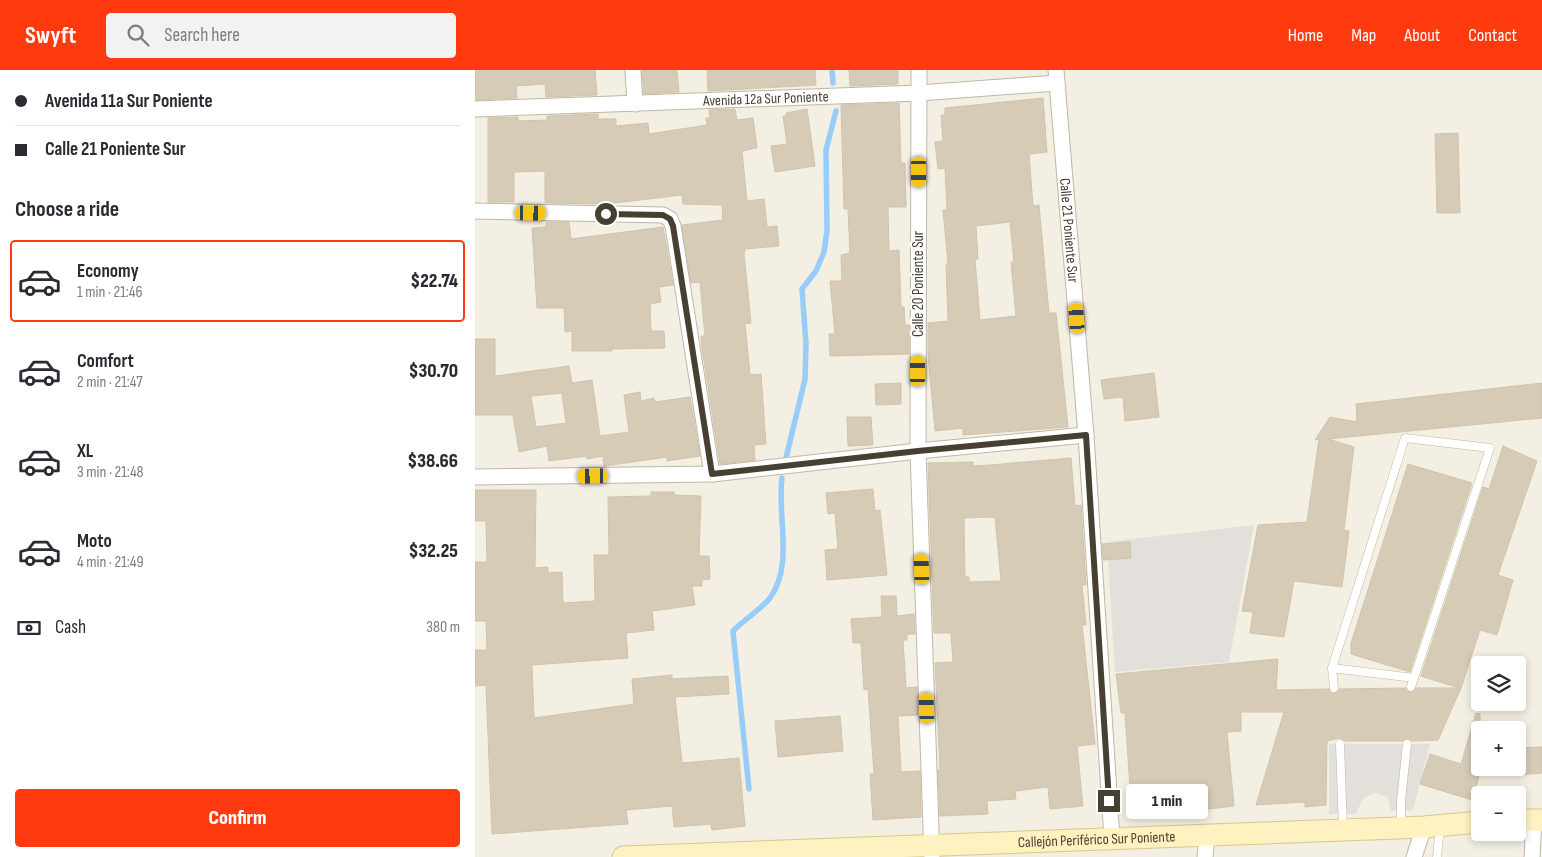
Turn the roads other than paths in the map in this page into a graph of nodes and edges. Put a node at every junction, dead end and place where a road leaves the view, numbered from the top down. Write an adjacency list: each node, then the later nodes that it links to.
1 (633, 70): 5 (street)
2 (919, 70): 4 (street, Calle 20 Poniente Sur)
3 (1057, 77): 4 (street, Avenida 12a Sur Poniente); 8 (street, Calle 21 Poniente Sur)
4 (919, 93): 5 (street, Avenida 12a Sur Poniente); 9 (street, Calle 20 Poniente Sur)
5 (635, 104): 6 (street, Avenida 12a Sur Poniente)
6 (475, 109)
7 (475, 212): 10 (street)
8 (1086, 435): 9 (street); 24 (street, Calle 21 Poniente Sur)
9 (918, 451): 10 (street); 25 (street, Calle 20 Poniente Sur)
10 (712, 474): 11 (street)
11 (475, 477)
12 (1332, 668): 13 (lane); 13 (lane); 15 (lane)
13 (1414, 678): 14 (lane)
14 (1411, 687)
15 (1334, 688)
16 (1341, 744): 22 (lane)
17 (1407, 744): 21 (lane)
18 (1531, 820): 30 (street)
19 (1471, 823): 20 (main road, Callejón Periférico Sur Poniente)
20 (1432, 826): 21 (main road, Callejón Periférico Sur Poniente); 28 (street); 29 (lane)
21 (1401, 827): 22 (main road, Callejón Periférico Sur Poniente)
22 (1343, 829): 23 (main road, Callejón Periférico Sur Poniente)
23 (1207, 835): 24 (main road, Callejón Periférico Sur Poniente); 27 (street)
24 (1112, 839): 25 (main road, Callejón Periférico Sur Poniente)
25 (932, 852): 26 (main road, Callejón Periférico Sur Poniente)
26 (623, 857)
27 (1205, 857)
28 (1414, 857)
29 (1437, 857)
30 (1532, 857)

